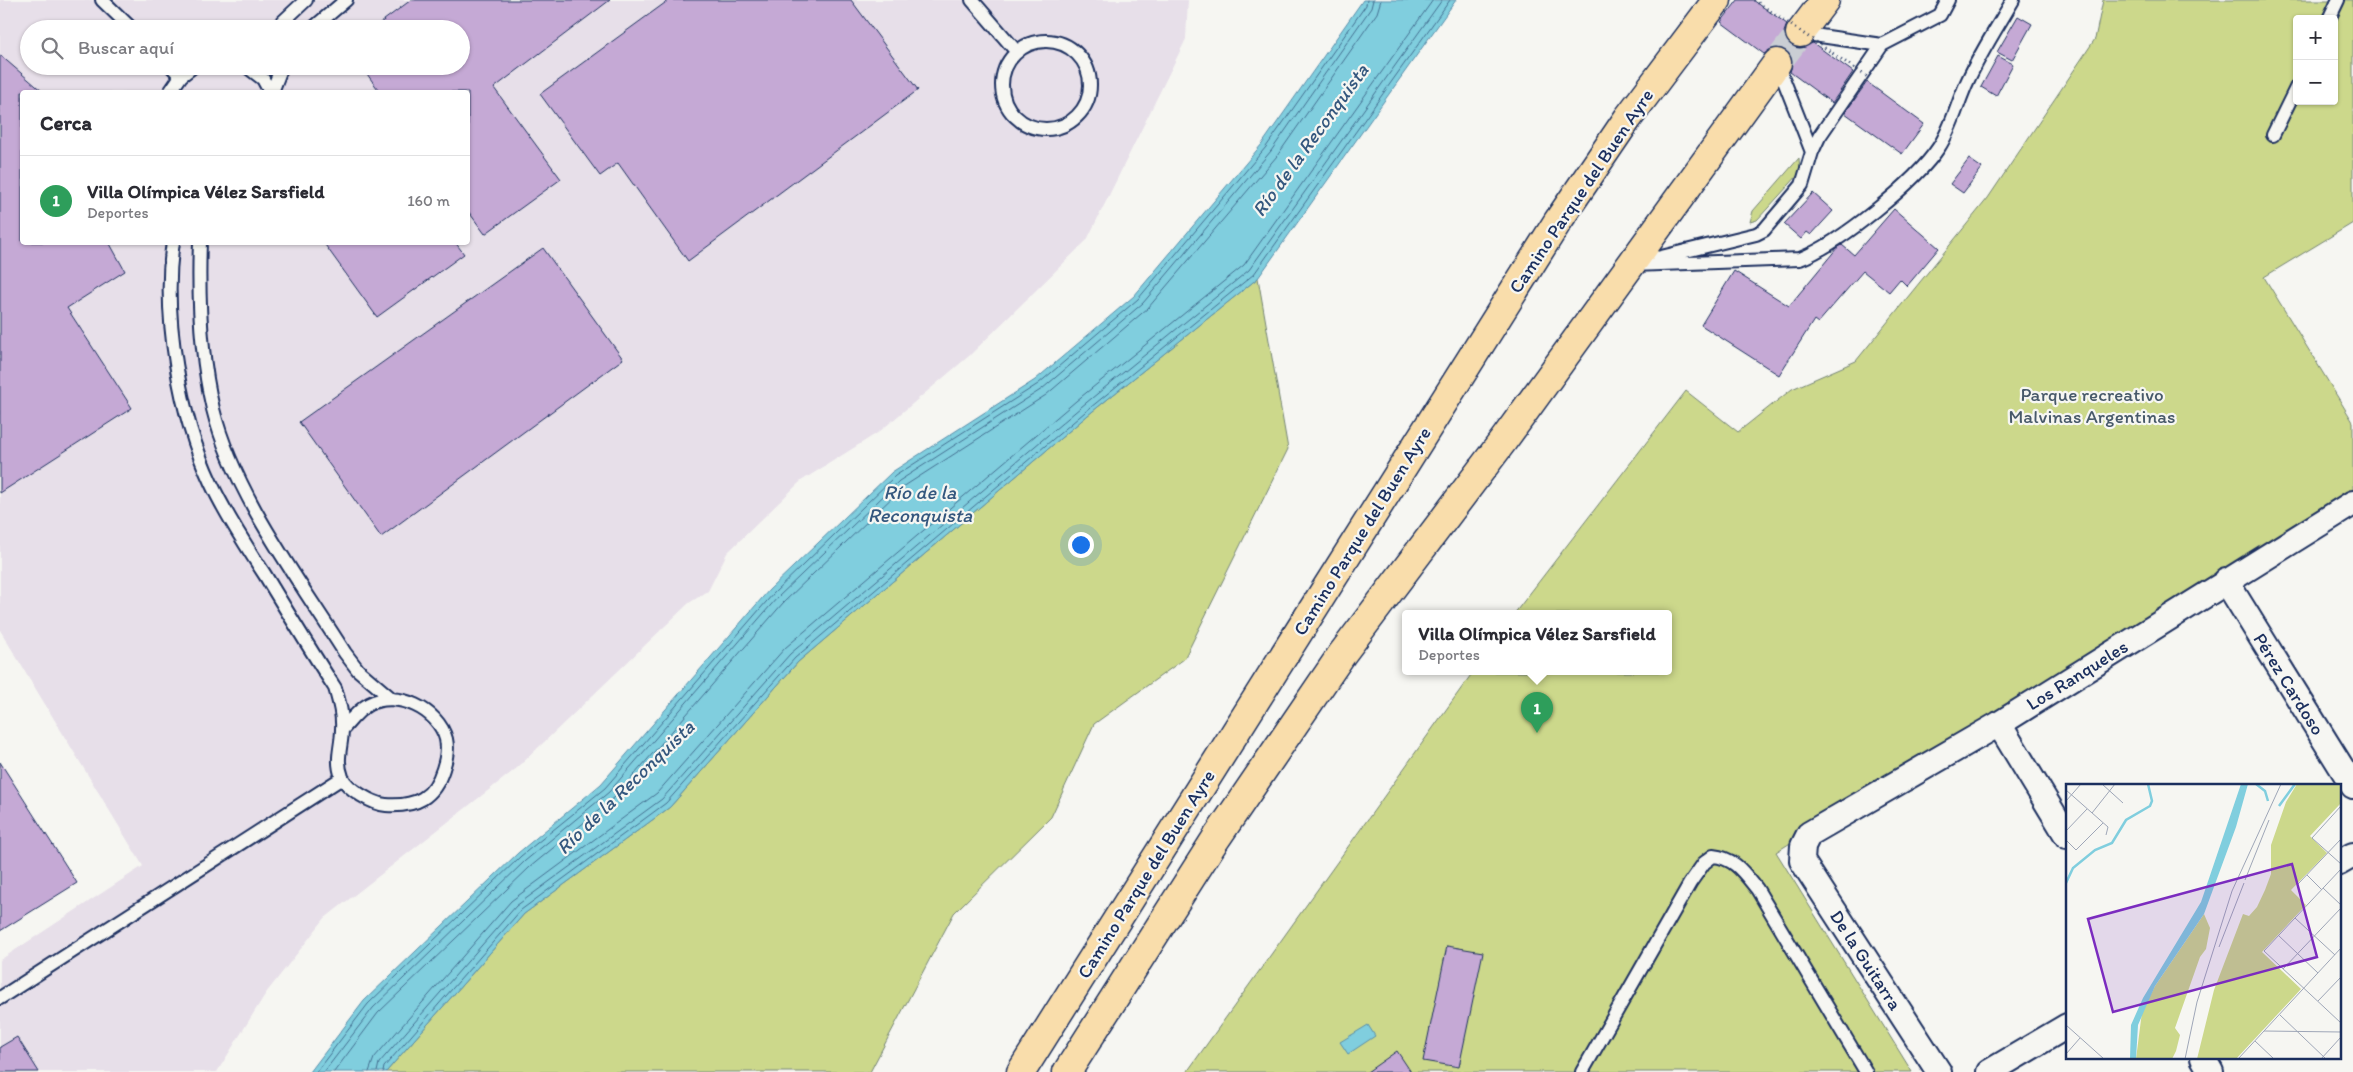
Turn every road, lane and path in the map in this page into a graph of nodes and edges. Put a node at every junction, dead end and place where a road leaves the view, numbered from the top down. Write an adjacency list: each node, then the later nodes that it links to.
1 (102, 0): 12 (lane)
2 (306, 0): 13 (lane)
3 (346, 0): 14 (lane)
4 (972, 0): 17 (lane)
5 (1717, 0): 46 (highway, Camino Parque del Buen Ayre)
6 (1754, 0): 22 (path, bridge)
7 (1825, 0): 15 (highway)
8 (1948, 0): 16 (lane)
9 (2013, 0): 31 (lane)
10 (2338, 0): 11 (lane)
11 (2331, 15)
12 (123, 20)
13 (285, 20)
14 (323, 20)
15 (1800, 33): 16 (lane)
16 (1882, 45): 28 (lane)
17 (1016, 51): 17 (lane)
18 (1777, 63): 28 (lane); 31 (highway, Camino Parque del Buen Ayre)
19 (257, 75): 24 (lane)
20 (278, 75): 25 (lane)
21 (181, 76): 23 (lane)
22 (1869, 78)
23 (171, 90)
24 (270, 90)
25 (272, 90)
26 (2293, 94): 27 (lane)
27 (2273, 135)
28 (1812, 152): 31 (lane)
29 (173, 245): 36 (lane)
30 (200, 245): 34 (lane)
31 (1630, 265): 47 (highway, Camino Parque del Buen Ayre)
32 (2353, 503): 33 (street, Los Ranqueles)
33 (2226, 581): 35 (street, Los Ranqueles); 38 (street, Pérez Cardoso)
34 (392, 699): 36 (lane); 37 (lane)
35 (2000, 724): 39 (street); 40 (street, Los Ranqueles)
36 (342, 730): 37 (lane)
37 (342, 778): 43 (lane)
38 (2353, 786)
39 (2066, 834)
40 (1803, 846): 50 (street, De la Guitarra)
41 (2353, 854): 42 (street)
42 (2340, 862)
43 (0, 998)
44 (2066, 1027): 51 (street)
45 (2204, 1060): 52 (street)
46 (1021, 1072)
47 (1066, 1072)
48 (1582, 1072): 49 (lane)
49 (1866, 1072)
50 (1939, 1072)
51 (1989, 1072)
52 (2211, 1072)

